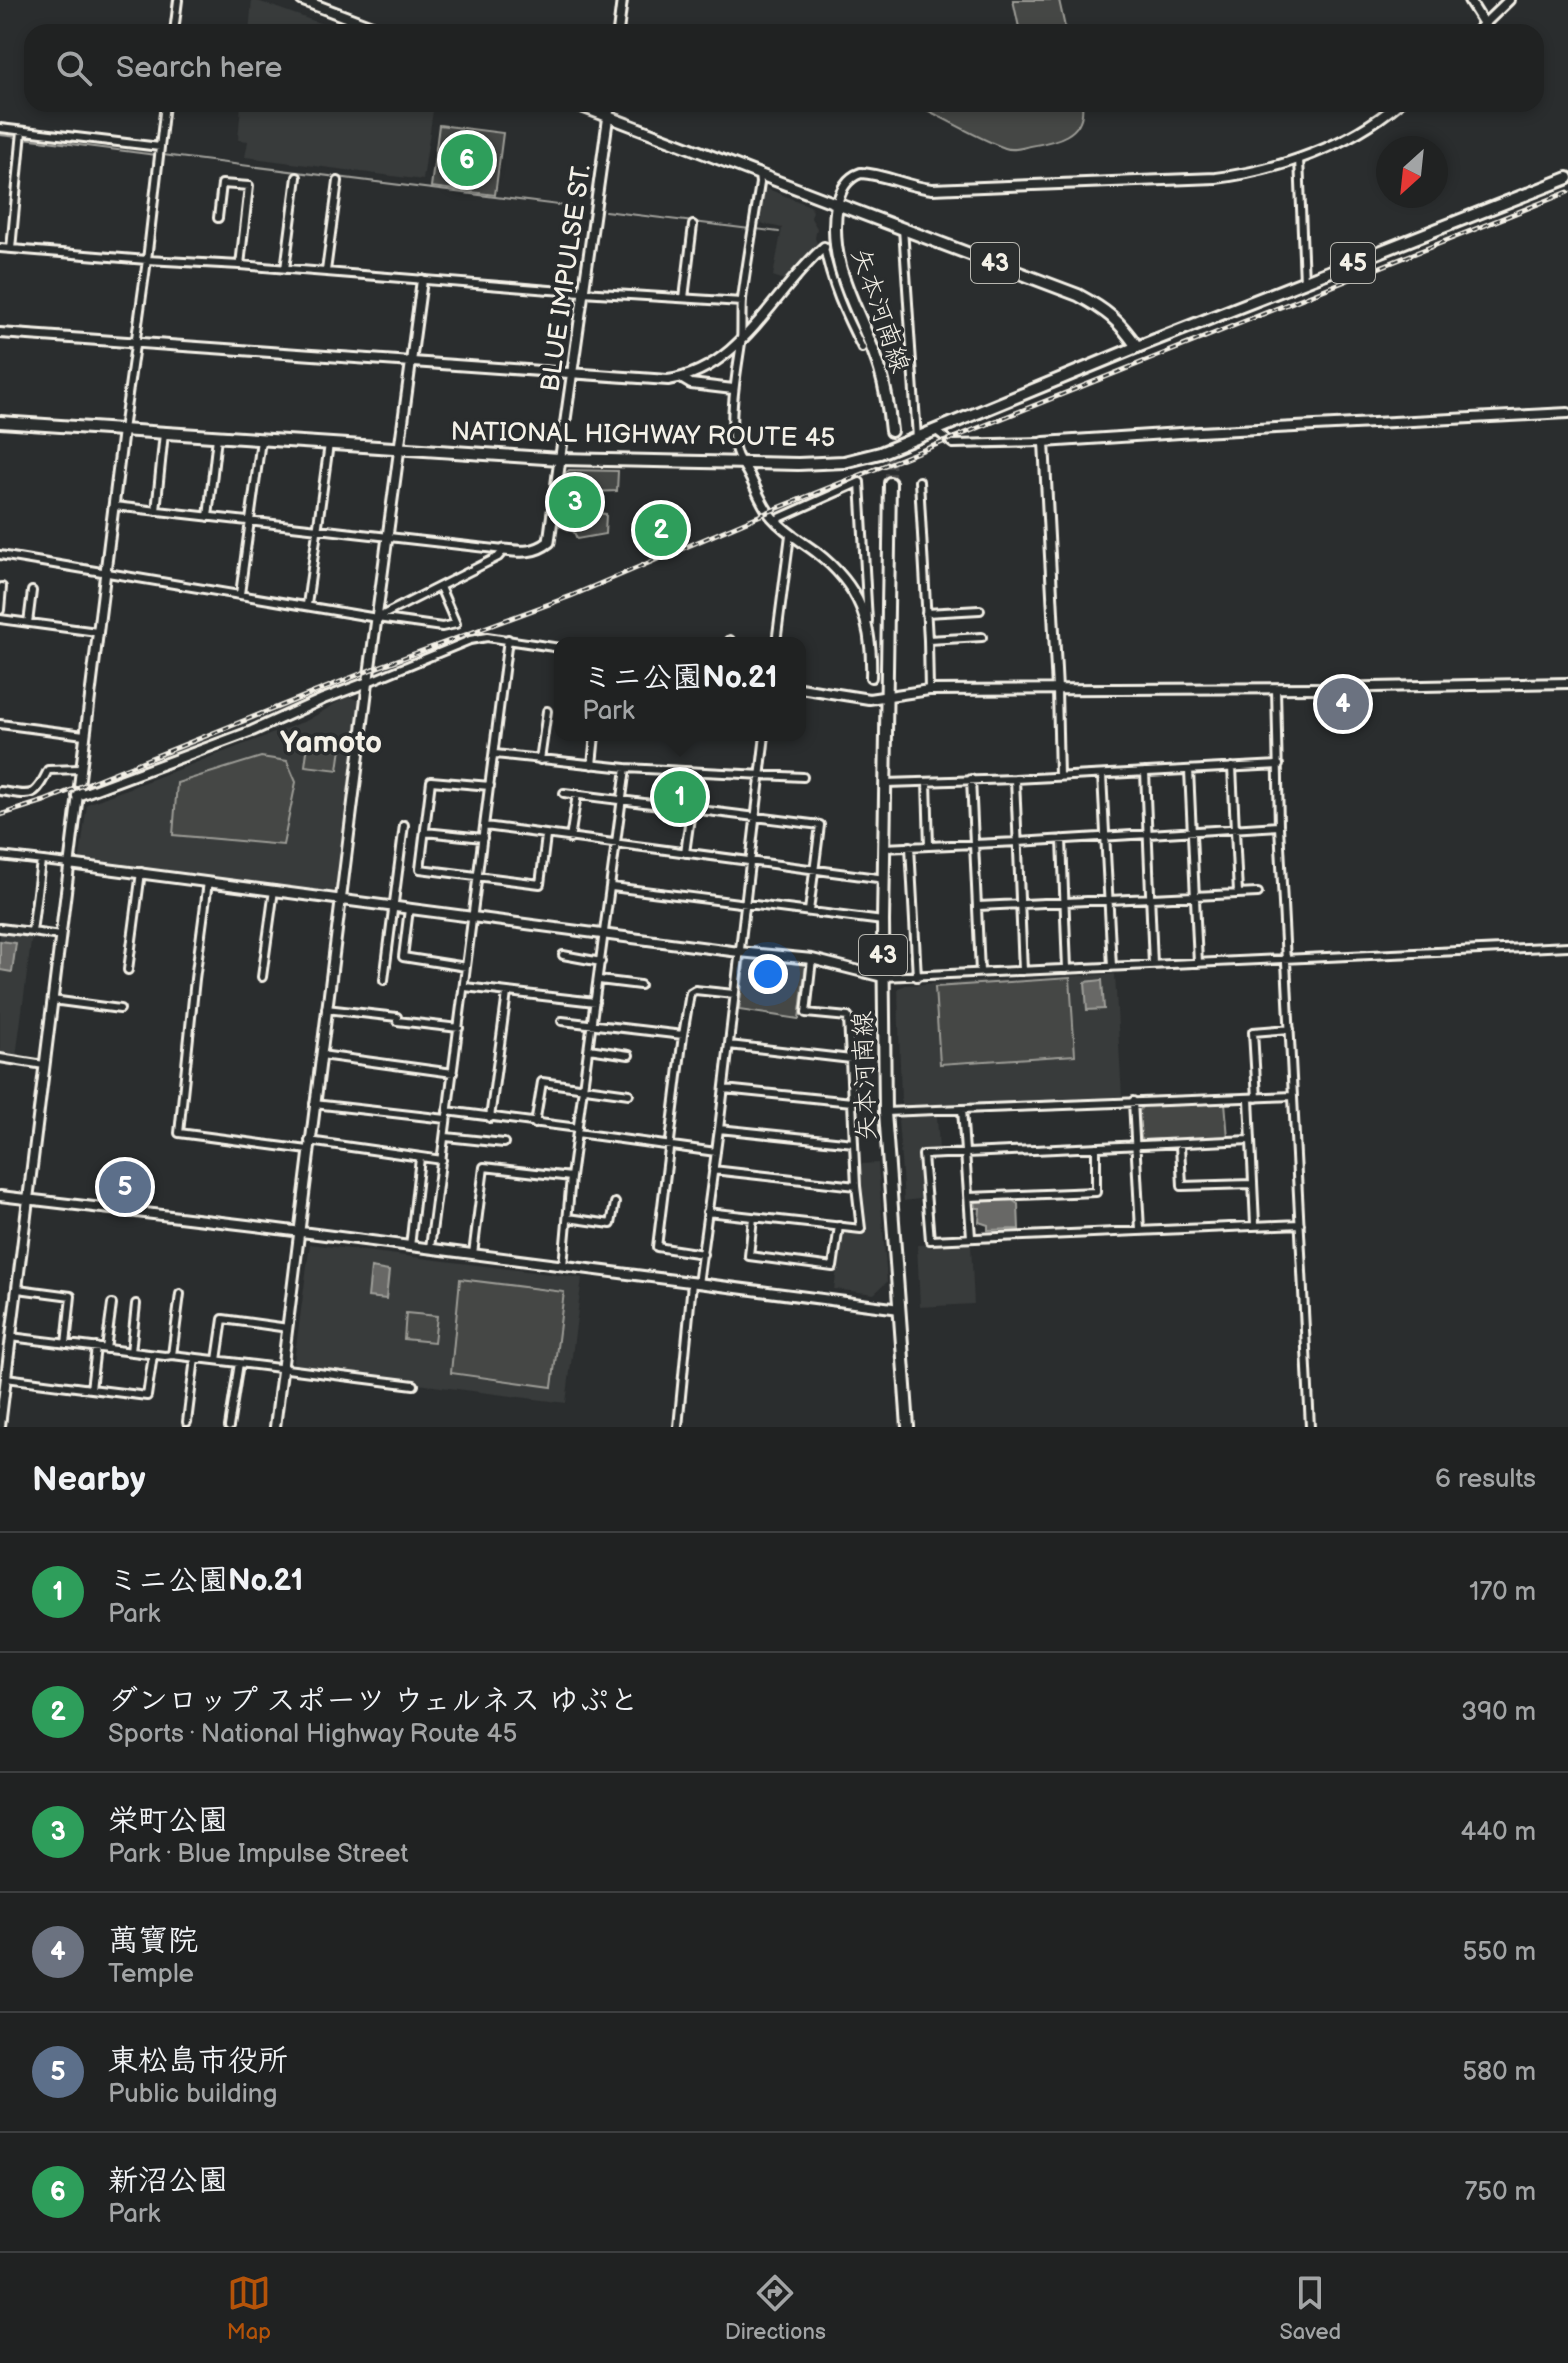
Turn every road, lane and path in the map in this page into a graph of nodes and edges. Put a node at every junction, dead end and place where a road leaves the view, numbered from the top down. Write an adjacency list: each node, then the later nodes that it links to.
1 (178, 0): 6 (street)
2 (302, 0): 7 (main road)
3 (622, 0): 8 (street)
4 (1469, 0): 9 (street)
5 (1509, 0): 9 (street)
6 (175, 24)
7 (365, 24)
8 (619, 24)
9 (1484, 24)
10 (164, 112): 17 (street)
11 (597, 112): 14 (main road)
12 (609, 112): 14 (street, BLUE IMPULSE ST.)
13 (1387, 112): 18 (street)
14 (608, 116): 19 (main road); 36 (street, BLUE IMPULSE ST.)
15 (0, 128): 16 (street)
16 (22, 135): 17 (street); 29 (street)
17 (159, 152): 30 (street)
18 (1299, 158): 23 (street); 35 (street)
19 (759, 175): 23 (main road); 38 (street)
20 (297, 177): 32 (street)
21 (1568, 178): 35 (main road, NATIONAL HIGHWAY ROUTE 45 / 45)
22 (338, 181): 33 (street)
23 (837, 204): 26 (main road, 矢本河南線 / 43); 52 (main road, 矢本河南線)
24 (218, 218): 31 (street)
25 (693, 225): 37 (street)
26 (903, 228): 42 (main road, 矢本河南線 / 43); 55 (street)
27 (824, 247): 40 (street); 43 (street)
28 (0, 248): 29 (street)
29 (11, 249): 30 (street)
30 (147, 260): 31 (street); 41 (street)
31 (240, 265): 32 (street)
32 (285, 269): 33 (street)
33 (326, 271): 34 (street)
34 (422, 280): 36 (street); 44 (street)
35 (1304, 282): 42 (main road, NATIONAL HIGHWAY ROUTE 45 / 45)
36 (584, 291): 37 (street); 45 (street, BLUE IMPULSE ST.)
37 (684, 298): 38 (street)
38 (742, 302): 40 (street)
39 (0, 333): 41 (street)
40 (741, 340): 46 (street); 47 (street)
41 (134, 342): 44 (street); 50 (street)
42 (1137, 347): 51 (main road, NATIONAL HIGHWAY ROUTE 45 / 45)
43 (862, 348)
44 (412, 361): 45 (street); 59 (street)
45 (571, 373): 46 (street); 60 (street, BLUE IMPULSE ST.)
46 (681, 378): 47 (street)
47 (733, 389): 61 (street)
48 (1568, 413): 57 (street)
49 (0, 422): 50 (main road, NATIONAL HIGHWAY ROUTE 45 / 45)
50 (123, 430): 53 (main road, NATIONAL HIGHWAY ROUTE 45 / 45); 64 (street)
51 (935, 430): 55 (main road, NATIONAL HIGHWAY ROUTE 45 / 45); 57 (street)
52 (891, 431)
53 (164, 433): 54 (main road, NATIONAL HIGHWAY ROUTE 45 / 45); 65 (street)
54 (217, 437): 56 (main road, NATIONAL HIGHWAY ROUTE 45 / 45); 66 (street)
55 (917, 438): 61 (main road, NATIONAL HIGHWAY ROUTE 45 / 45)
56 (261, 440): 58 (main road, NATIONAL HIGHWAY ROUTE 45 / 45); 68 (street)
57 (1044, 442): 98 (street)
58 (329, 444): 59 (main road, NATIONAL HIGHWAY ROUTE 45 / 45); 69 (street)
59 (398, 449): 60 (main road, NATIONAL HIGHWAY ROUTE 45 / 45); 70 (street)
60 (560, 459): 61 (main road, NATIONAL HIGHWAY ROUTE 45 / 45); 72 (main road)
61 (742, 463): 67 (street)
62 (919, 481): 82 (street)
63 (890, 483): 100 (main road, 矢本河南線 / 43)
64 (114, 506): 65 (street); 74 (street)
65 (156, 511): 66 (street)
66 (208, 517): 68 (street)
67 (775, 520): 71 (street); 86 (street)
68 (249, 522): 69 (street); 78 (street)
69 (317, 529): 70 (street); 79 (street)
70 (388, 535): 72 (street); 83 (street)
71 (790, 535): 86 (street); 88 (street)
72 (504, 550): 76 (street)
73 (0, 555): 74 (street)
74 (105, 574): 78 (street); 87 (street)
75 (2, 587): 80 (street)
76 (440, 587): 83 (street); 83 (street)
77 (32, 591): 85 (street)
78 (240, 594): 79 (street)
79 (307, 605): 83 (street)
80 (0, 610)
81 (980, 610): 82 (street)
82 (926, 613): 91 (street)
83 (377, 618): 94 (street)
84 (0, 619): 85 (street)
85 (28, 623): 87 (street)
86 (868, 629): 93 (street)
87 (97, 632): 103 (street)
88 (777, 637)
89 (982, 637): 91 (street)
90 (508, 639): 92 (street); 94 (street); 106 (street)
91 (928, 640): 99 (street)
92 (554, 647)
93 (871, 677)
94 (368, 682): 127 (street); 165 (street)
95 (1568, 683): 96 (street)
96 (1276, 688): 98 (street); 109 (street)
97 (806, 689): 100 (street)
98 (1057, 689): 99 (street); 117 (street)
99 (929, 690): 100 (street)
100 (887, 696): 122 (main road, 矢本河南線 / 43)
101 (547, 711): 107 (street)
102 (0, 724): 103 (street)
103 (84, 735): 112 (street)
104 (594, 741): 108 (street)
105 (764, 741): 115 (street)
106 (495, 754): 107 (street); 123 (street)
107 (540, 760): 108 (street)
108 (592, 765): 111 (street)
109 (1279, 765): 110 (street); 133 (street)
110 (1232, 767): 113 (street); 134 (street)
111 (626, 768): 115 (street); 128 (street)
112 (80, 769): 124 (street); 127 (street)
113 (1189, 770): 114 (street); 136 (street)
114 (1145, 772): 116 (street); 137 (street)
115 (760, 774): 118 (street); 130 (street)
116 (1102, 775): 117 (street); 139 (street)
117 (1059, 776): 120 (street)
118 (803, 777)
119 (971, 779): 120 (street); 121 (street); 144 (street)
120 (1015, 779): 143 (street)
121 (927, 782): 122 (street); 146 (street)
122 (886, 783): 148 (main road, 矢本河南線 / 43)
123 (490, 786): 132 (street); 135 (street)
124 (0, 791)
125 (564, 793): 126 (street)
126 (577, 794): 128 (street); 141 (street)
127 (77, 796): 153 (street)
128 (623, 800): 129 (street); 145 (street)
129 (691, 810): 130 (street); 149 (street)
130 (755, 818): 151 (street); 155 (street)
131 (404, 825): 171 (street)
132 (485, 826): 138 (street); 140 (street)
133 (1279, 826): 134 (street); 184 (street)
134 (1235, 829): 136 (street); 161 (street)
135 (425, 832): 140 (street); 156 (street)
136 (1190, 832): 137 (street); 163 (street)
137 (1148, 835): 139 (street); 164 (street)
138 (546, 836): 141 (street); 156 (street)
139 (1105, 837): 142 (street); 166 (street)
140 (483, 838): 156 (street)
141 (570, 839): 145 (street)
142 (1062, 839): 143 (street); 167 (street)
143 (1018, 842): 144 (street); 169 (street)
144 (973, 843): 146 (street); 170 (street)
145 (616, 844): 149 (street); 159 (street)
146 (929, 845): 147 (street)
147 (910, 846): 148 (street); 196 (street)
148 (884, 848): 157 (main road, 矢本河南線 / 43)
149 (685, 853): 151 (street)
150 (0, 856): 152 (street)
151 (749, 860): 155 (street); 168 (street)
152 (41, 861): 153 (street); 177 (street)
153 (69, 864): 154 (street); 179 (street)
154 (141, 872): 158 (street); 191 (street)
155 (814, 872): 157 (street); 173 (street)
156 (477, 877): 174 (street)
157 (885, 879): 175 (main road, 矢本河南線 / 43)
158 (208, 882): 160 (street); 242 (street)
159 (612, 887): 168 (street); 178 (street)
160 (274, 890): 165 (street); 194 (street)
161 (1238, 893): 162 (street); 163 (street)
162 (1258, 893)
163 (1194, 895): 164 (street); 186 (street)
164 (1150, 898): 166 (street); 187 (street)
165 (341, 899): 171 (street); 206 (street)
166 (1107, 901): 167 (street); 189 (street)
167 (1064, 903): 169 (street); 190 (street)
168 (744, 904): 173 (street); 181 (street)
169 (1020, 905): 170 (street); 192 (street)
170 (978, 906): 193 (street)
171 (392, 907): 172 (street); 197 (street)
172 (409, 909): 174 (street); 188 (street)
173 (809, 911): 175 (street)
174 (471, 917): 178 (street); 188 (street)
175 (883, 921): 195 (main road, 矢本河南線 / 43)
176 (0, 928): 177 (street)
177 (32, 932): 179 (street)
178 (605, 935): 181 (street); 185 (street)
179 (60, 936): 203 (street)
180 (1568, 946): 184 (street)
181 (739, 952): 183 (street); 202 (street)
182 (563, 955): 185 (street)
183 (812, 959): 195 (street); 217 (street)
184 (1287, 959): 186 (street); 210 (street)
185 (601, 962): 198 (street)
186 (1198, 963): 187 (street)
187 (1153, 965): 189 (street)
188 (466, 967): 200 (street)
189 (1112, 967): 190 (street)
190 (1067, 969): 192 (street)
191 (128, 970)
192 (1023, 971): 193 (street)
193 (980, 972): 196 (street)
194 (262, 977)
195 (883, 977): 196 (street); 230 (main road, 矢本河南線 / 43)
196 (917, 977)
197 (384, 980)
198 (599, 980): 199 (street); 204 (street)
199 (640, 985)
200 (465, 987): 201 (street); 209 (street)
201 (507, 993): 204 (street); 232 (street)
202 (734, 994): 211 (street); 212 (street)
203 (52, 1000): 205 (street); 218 (street)
204 (595, 1002): 208 (street)
205 (120, 1009)
206 (326, 1009): 209 (street); 214 (street)
207 (562, 1021): 208 (street)
208 (592, 1025): 211 (street); 213 (street)
209 (459, 1028): 219 (street)
210 (1290, 1029): 223 (street); 224 (street)
211 (683, 1035): 240 (street)
212 (729, 1045): 217 (street); 221 (street)
213 (589, 1049): 215 (street); 220 (street)
214 (321, 1055): 219 (street); 228 (street)
215 (629, 1055)
216 (0, 1058): 218 (street)
217 (851, 1059): 227 (street)
218 (44, 1065): 255 (street)
219 (453, 1073): 231 (street)
220 (585, 1089): 222 (street); 233 (street); 235 (street)
221 (724, 1089): 227 (street); 234 (street)
222 (629, 1094)
223 (1293, 1096): 224 (street); 261 (street)
224 (1257, 1098): 225 (street)
225 (1249, 1099): 226 (street); 237 (street)
226 (1133, 1101): 229 (street); 243 (street)
227 (852, 1102): 239 (street)
228 (314, 1104): 231 (street); 242 (street)
229 (962, 1109): 230 (street); 246 (street)
230 (885, 1112): 276 (main road, 矢本河南線 / 43)
231 (447, 1115): 232 (street); 236 (street)
232 (490, 1118): 233 (street)
233 (535, 1124): 235 (street)
234 (719, 1129): 239 (street); 245 (street)
235 (578, 1131): 240 (street); 250 (street)
236 (446, 1137): 238 (street); 248 (street)
237 (1250, 1140): 241 (street); 251 (street)
238 (504, 1143)
239 (854, 1143): 252 (street)
240 (669, 1145): 245 (street); 269 (street)
241 (1180, 1145): 243 (street); 251 (street)
242 (309, 1146): 247 (street); 264 (street)
243 (1137, 1146): 244 (street); 263 (street)
244 (1096, 1147): 246 (street); 254 (street)
245 (716, 1152): 249 (street)
246 (966, 1152): 254 (street); 265 (street)
247 (420, 1158): 248 (street); 266 (street)
248 (442, 1160): 267 (street)
249 (713, 1170): 252 (street); 257 (street)
250 (571, 1177): 258 (street); 268 (street)
251 (1252, 1184): 260 (street)
252 (856, 1186): 262 (street)
253 (0, 1196): 255 (street)
254 (969, 1197): 265 (street)
255 (27, 1199): 264 (street); 272 (street)
256 (615, 1203): 258 (street)
257 (707, 1212): 259 (street); 269 (street)
258 (568, 1218): 270 (street)
259 (753, 1218): 262 (street); 262 (street)
260 (1255, 1224): 261 (street); 263 (street)
261 (1300, 1224): 298 (street)
262 (839, 1226)
263 (1140, 1230): 265 (street)
264 (299, 1231): 266 (street); 277 (street)
265 (971, 1237)
266 (410, 1247): 267 (street)
267 (430, 1248): 268 (street)
268 (473, 1254): 270 (street)
269 (703, 1254): 271 (street)
270 (563, 1266): 271 (street)
271 (695, 1284): 276 (street); 296 (street)
272 (18, 1289): 278 (street); 279 (street)
273 (180, 1294): 284 (street)
274 (112, 1304): 281 (street)
275 (136, 1304): 282 (street)
276 (900, 1309): 297 (main road, 矢本河南線 / 43)
277 (288, 1328): 286 (street); 288 (street)
278 (11, 1337): 279 (street); 289 (street)
279 (66, 1344): 280 (street)
280 (96, 1347): 281 (street); 291 (street)
281 (106, 1349): 282 (street)
282 (131, 1352): 283 (street)
283 (153, 1355): 284 (street); 291 (street)
284 (172, 1355): 285 (street)
285 (195, 1358): 286 (street); 292 (street)
286 (217, 1360): 287 (street)
287 (239, 1363): 288 (street); 294 (street)
288 (283, 1368): 290 (street); 295 (street)
289 (6, 1378): 291 (street); 293 (street)
290 (414, 1385)
291 (91, 1389)
292 (187, 1422)
293 (0, 1426)
294 (229, 1427)
295 (275, 1427)
296 (678, 1427)
297 (908, 1427)
298 (1310, 1427)

